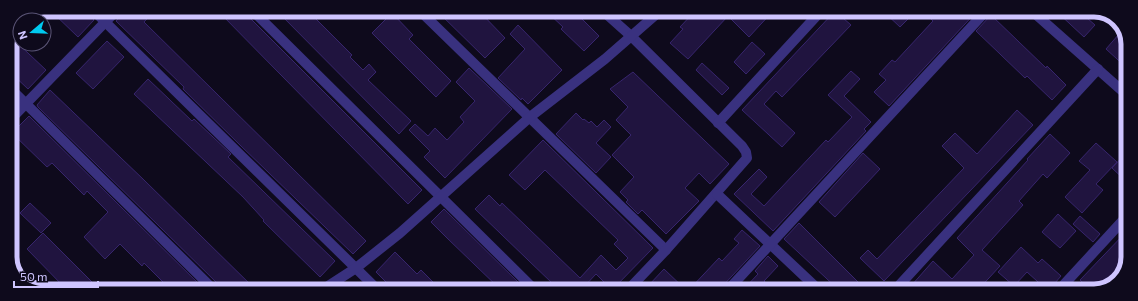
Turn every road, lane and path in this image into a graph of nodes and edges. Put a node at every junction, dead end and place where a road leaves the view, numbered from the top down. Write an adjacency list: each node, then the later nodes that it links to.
1 (100, 17): 10 (street)
2 (111, 17): 10 (street)
3 (259, 17): 20 (street)
4 (426, 17): 17 (street)
5 (610, 17): 11 (street)
6 (653, 17): 11 (street)
7 (815, 17): 18 (street)
8 (980, 17): 22 (street)
9 (1039, 17): 12 (street)
10 (106, 23): 15 (street); 24 (street)
11 (631, 36): 17 (street); 18 (street)
12 (1098, 69): 13 (street); 32 (street)
13 (1121, 90)
14 (17, 95): 15 (street)
15 (26, 104): 16 (street); 25 (street)
16 (17, 113)
17 (530, 117): 20 (street); 23 (street)
18 (718, 123): 19 (street)
19 (717, 194): 22 (street); 23 (street)
20 (440, 195): 24 (street); 28 (street)
21 (1121, 223): 33 (street)
22 (771, 244): 30 (street); 31 (street)
23 (666, 250): 29 (street)
24 (356, 268): 26 (street); 27 (street)
25 (208, 284)
26 (331, 284)
27 (372, 284)
28 (529, 284)
29 (633, 284)
30 (734, 284)
31 (813, 284)
32 (900, 284)
33 (1064, 284)

